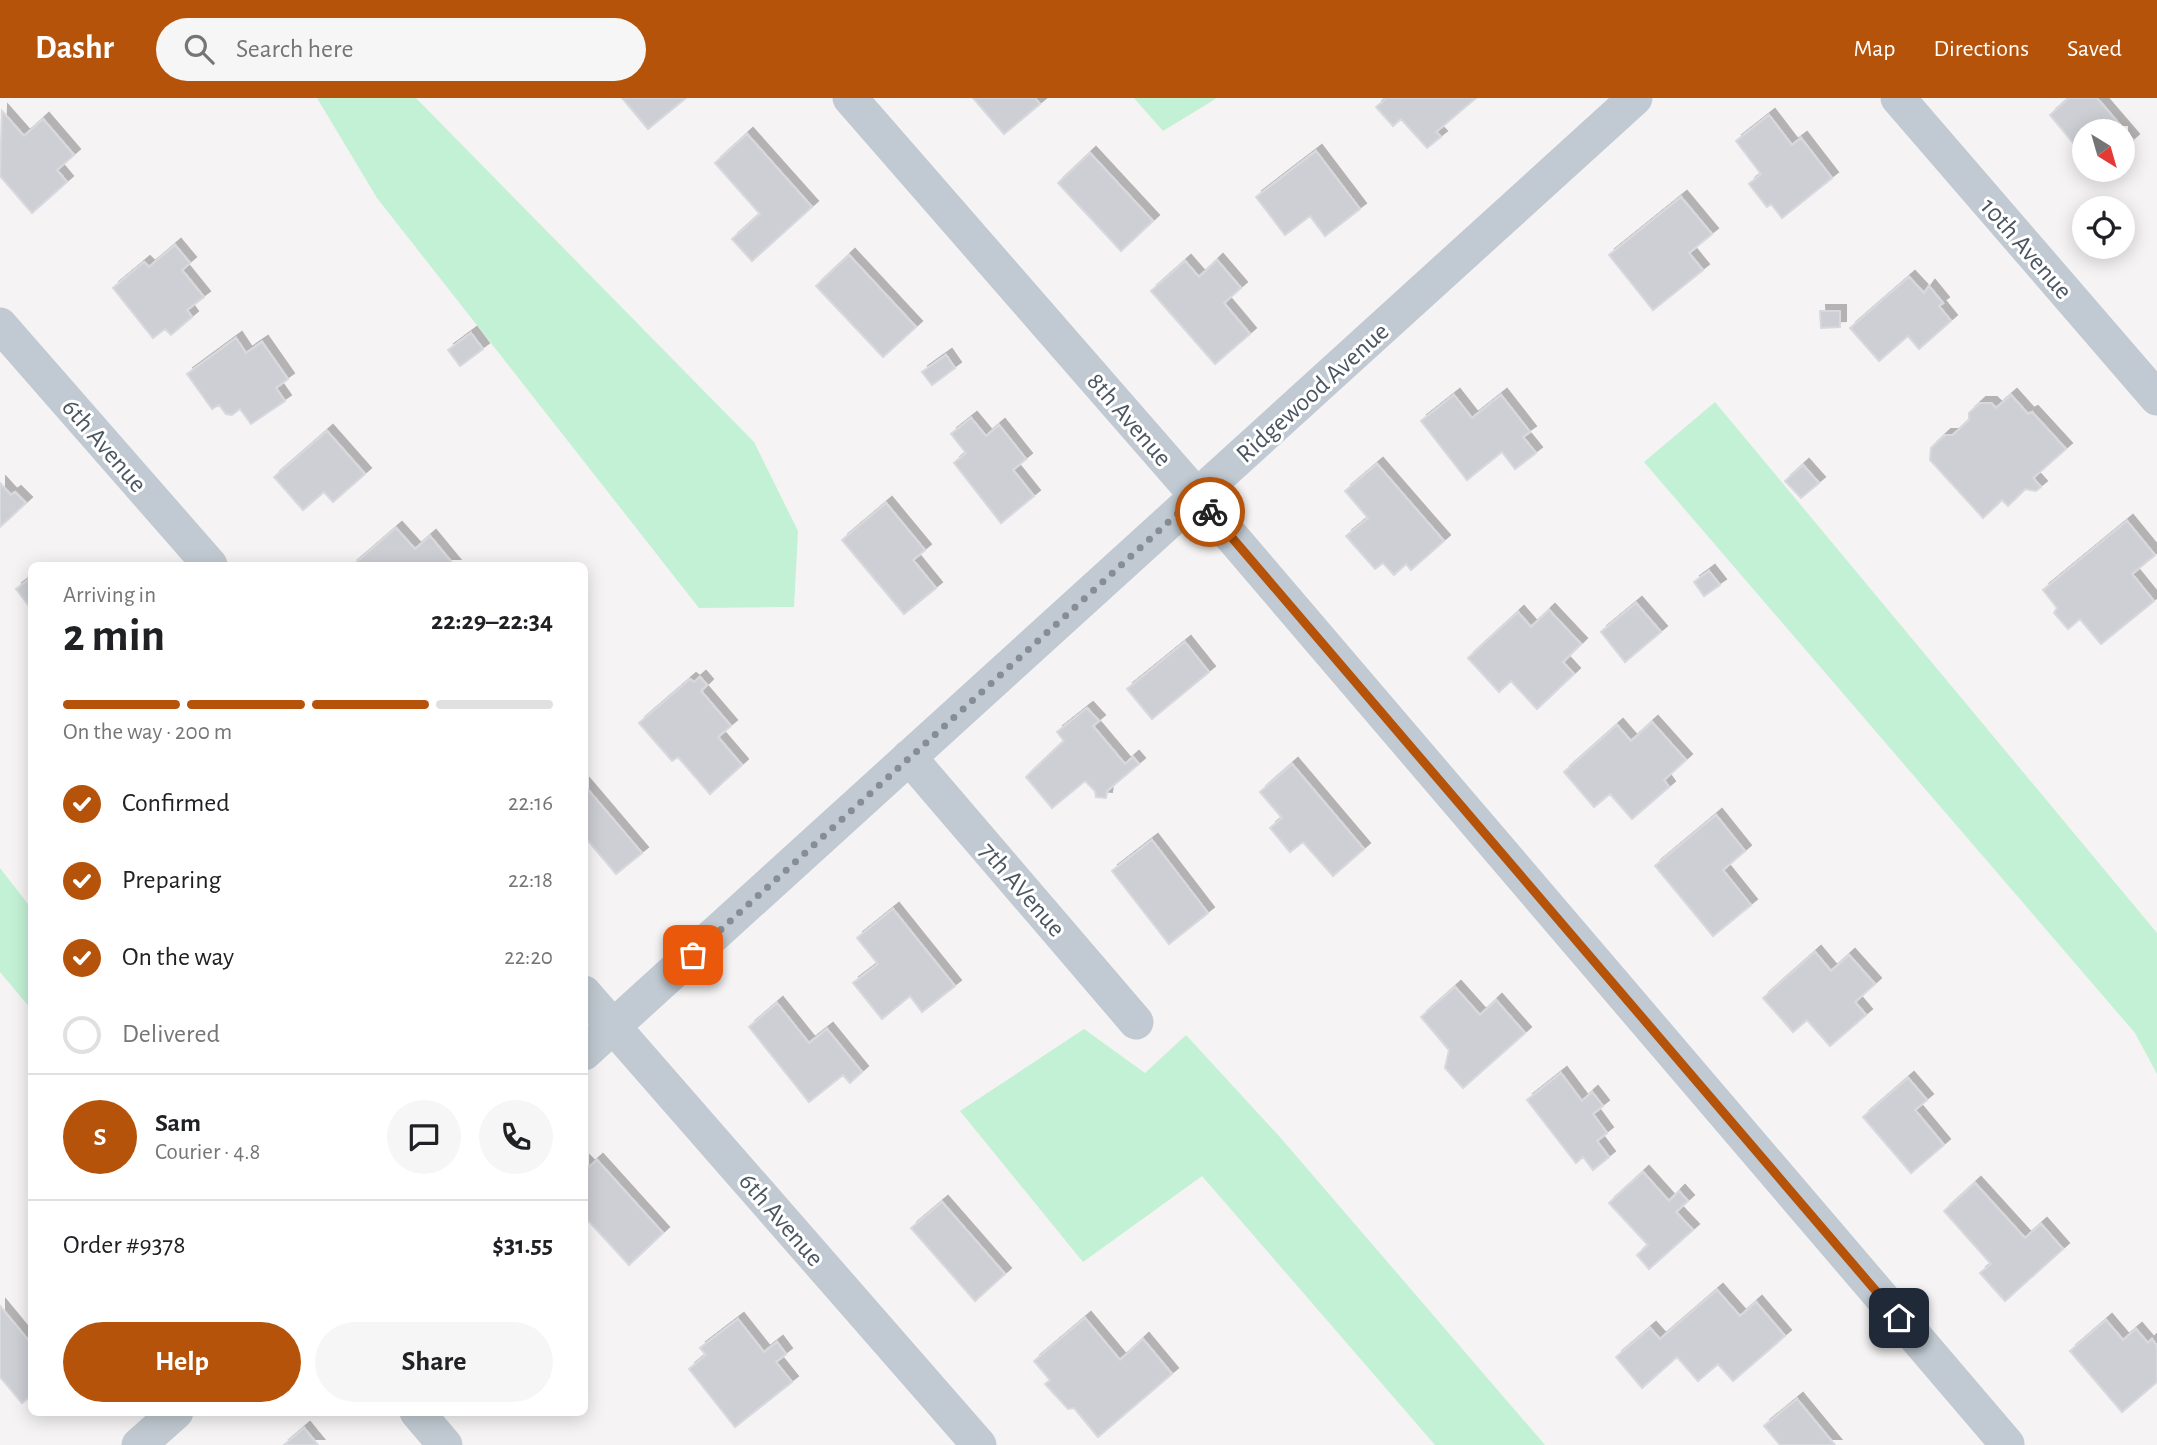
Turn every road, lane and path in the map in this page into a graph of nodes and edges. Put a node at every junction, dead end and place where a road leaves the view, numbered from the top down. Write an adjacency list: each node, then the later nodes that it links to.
1 (850, 98): 6 (street, 8th Avenue)
2 (1635, 98): 6 (street, Ridgewood Avenue)
3 (1898, 98): 5 (street, 10th Avenue)
4 (0, 325): 7 (street, 6th Avenue)
5 (2157, 398)
6 (1197, 496): 8 (street, Ridgewood Avenue); 15 (street, 8th Avenue)
7 (207, 562)
8 (909, 757): 10 (street, 7th AVenue); 11 (street, Ridgewood Avenue)
9 (588, 998): 11 (street, 6th Avenue)
10 (1136, 1022)
11 (614, 1027): 12 (street, Ridgewood Avenue); 18 (street, 6th Avenue)
12 (588, 1050)
13 (172, 1416): 16 (street)
14 (420, 1416): 17 (street)
15 (2007, 1444)
16 (139, 1445)
17 (444, 1445)
18 (979, 1445)

